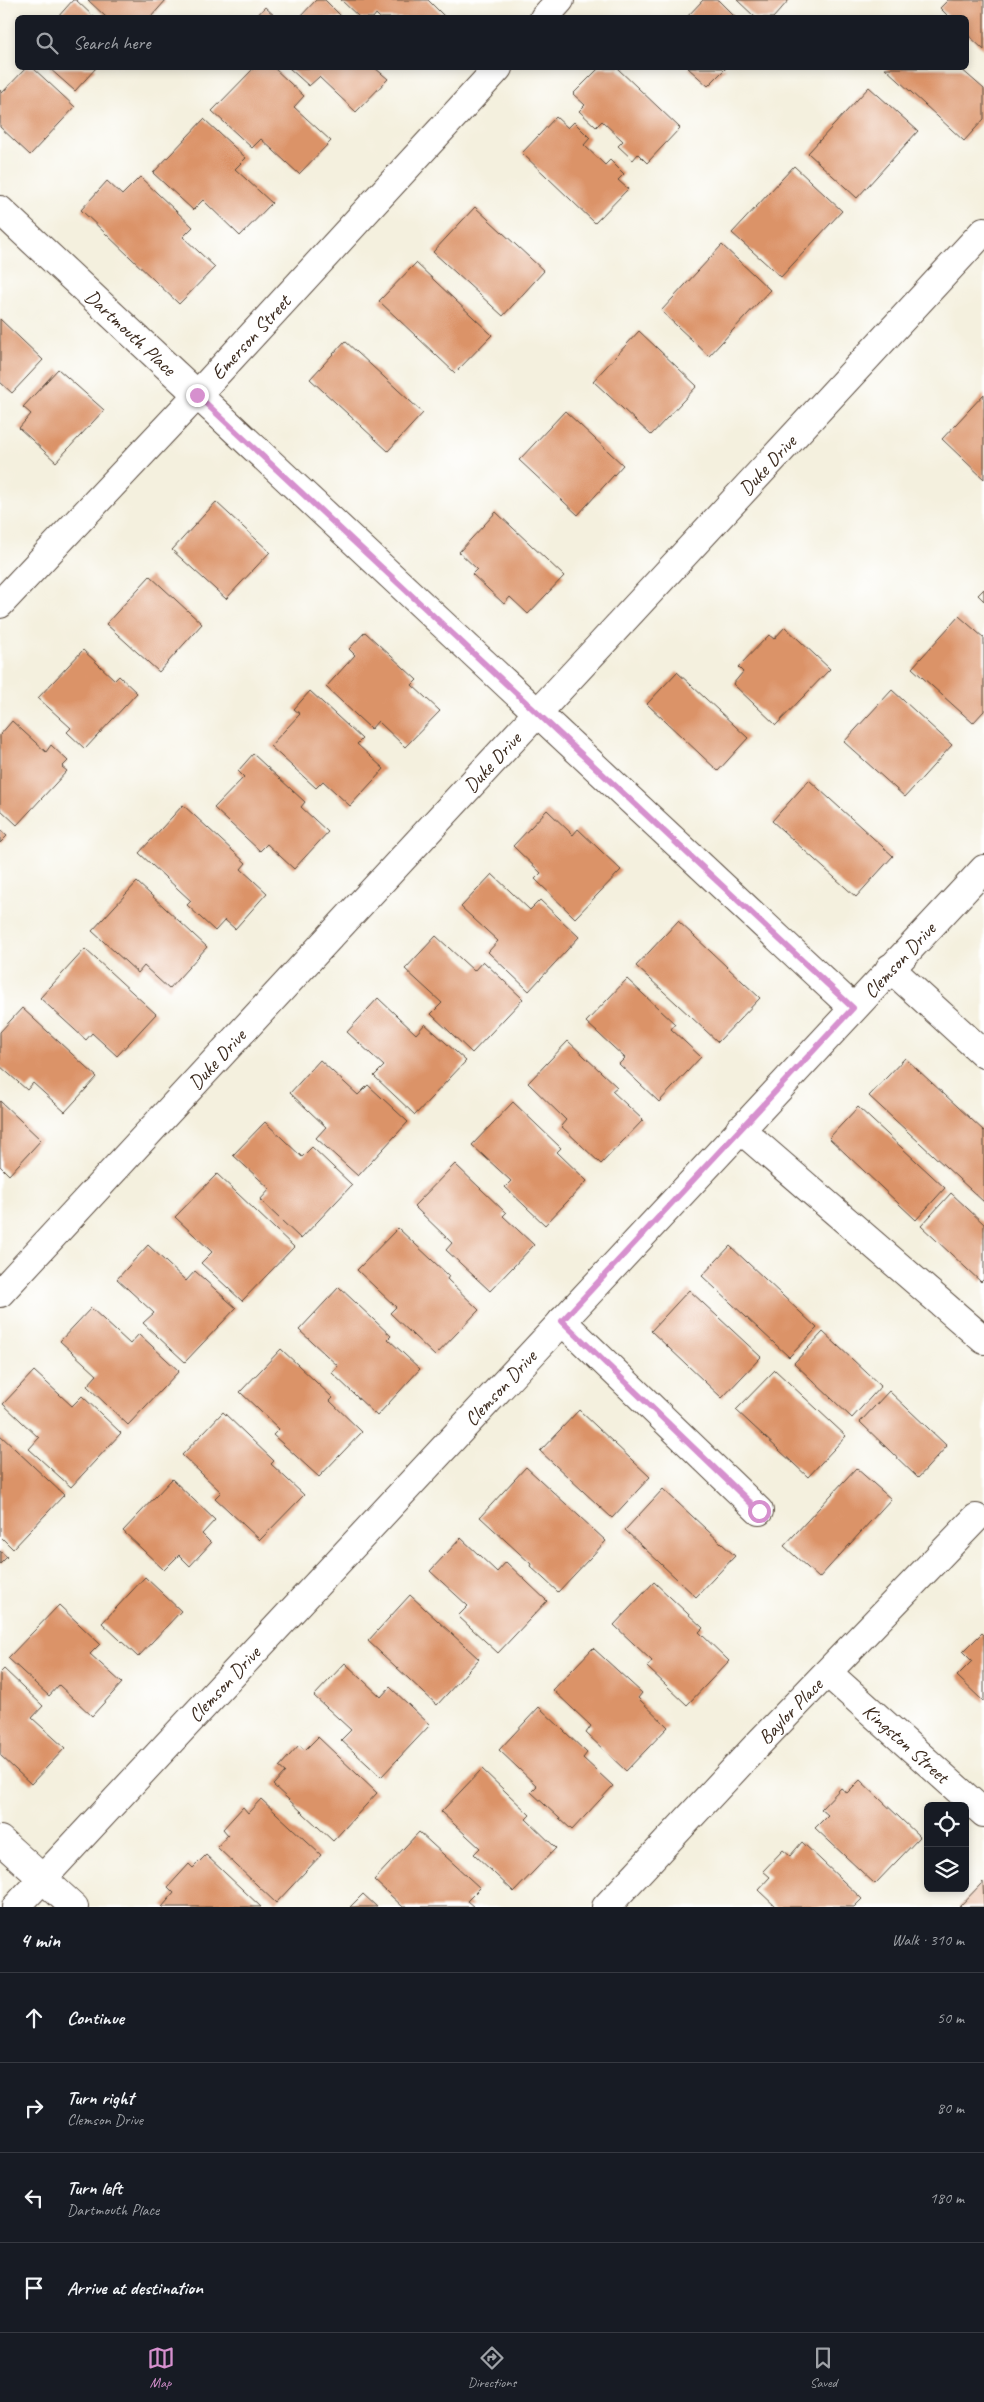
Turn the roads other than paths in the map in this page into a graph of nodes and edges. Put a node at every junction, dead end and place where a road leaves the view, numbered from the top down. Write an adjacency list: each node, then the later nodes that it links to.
1 (560, 0): 2 (street)
2 (547, 15)
3 (496, 70): 6 (street, Emerson Street)
4 (0, 210): 6 (street, Dartmouth Place)
5 (984, 231): 8 (street, Duke Drive)
6 (197, 395): 7 (street, Emerson Street); 8 (street, Dartmouth Place)
7 (0, 604)
8 (536, 714): 11 (street, Dartmouth Place); 14 (street, Duke Drive)
9 (984, 869): 10 (street, Clemson Drive)
10 (890, 968): 11 (street, Clemson Drive); 12 (street)
11 (853, 1008): 13 (street, Clemson Drive)
12 (984, 1054)
13 (740, 1129): 15 (street, Clemson Drive); 16 (street)
14 (0, 1293)
15 (562, 1321): 17 (street); 22 (street, Clemson Drive)
16 (984, 1340)
17 (759, 1511)
18 (976, 1518): 19 (street, Baylor Place)
19 (828, 1673): 20 (street, Kingston Street); 25 (street, Baylor Place)
20 (984, 1813)
21 (0, 1840): 22 (street)
22 (42, 1879): 23 (street, Clemson Drive); 24 (street)
23 (16, 1907)
24 (74, 1907)
25 (606, 1907)

